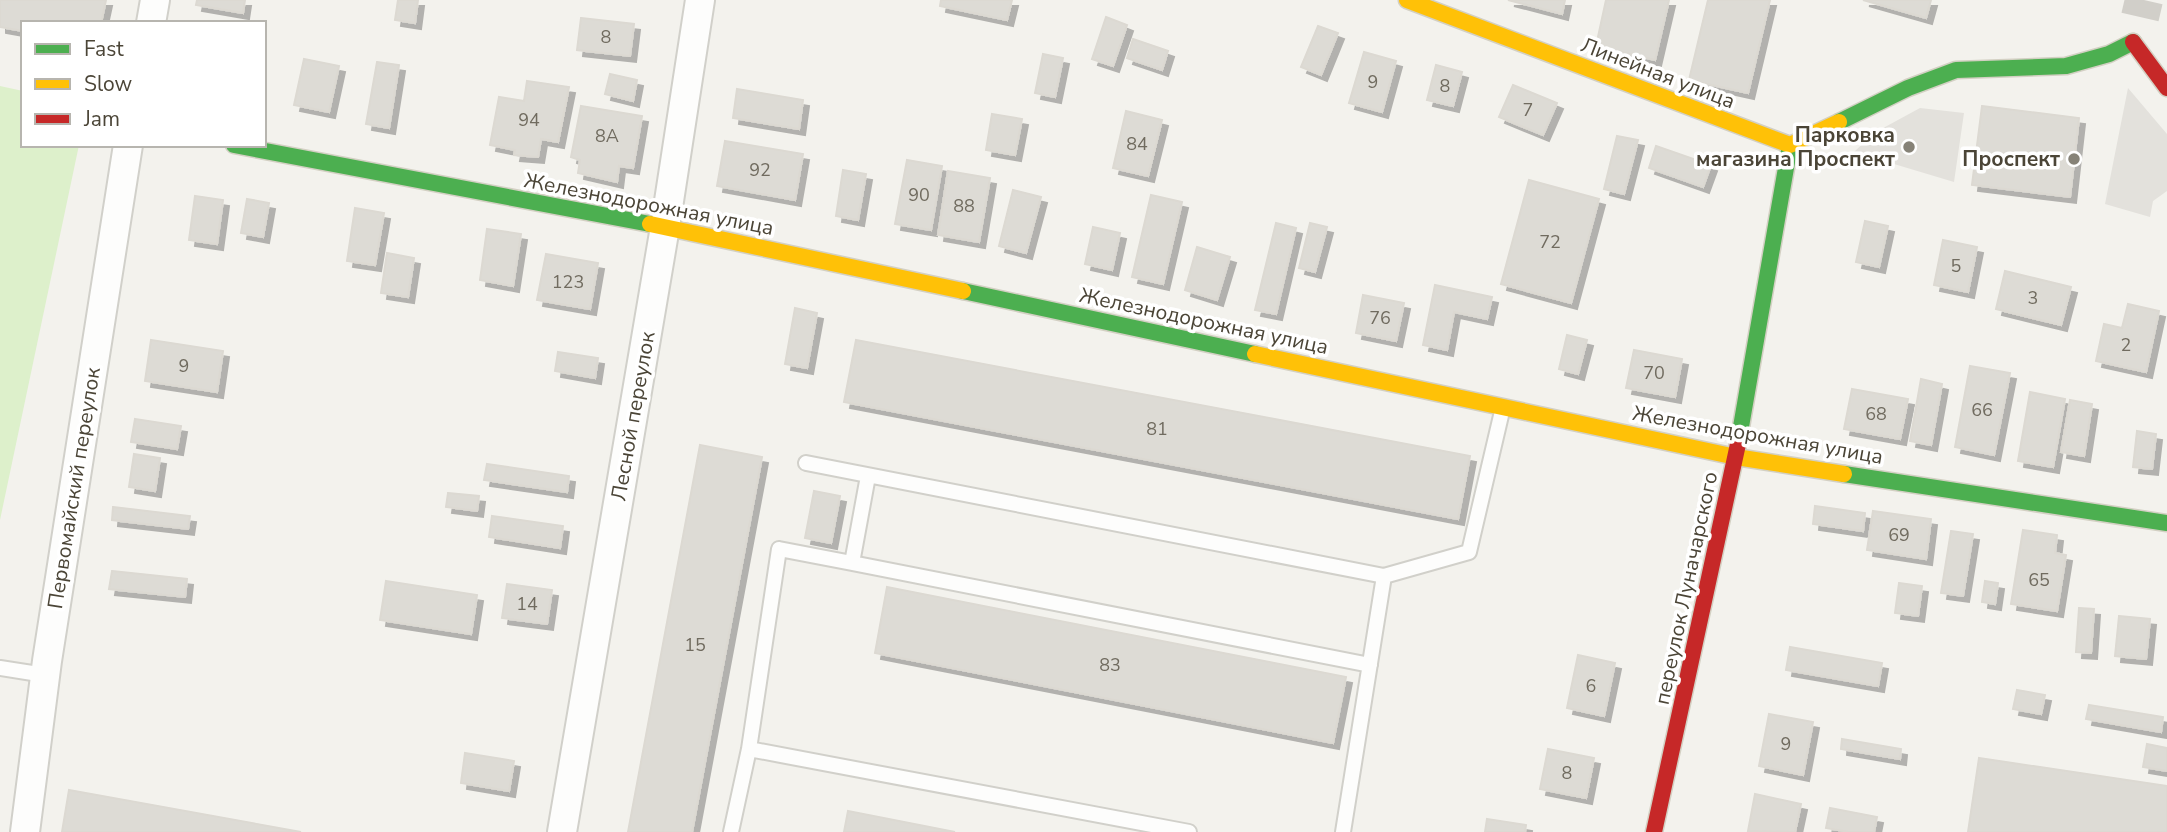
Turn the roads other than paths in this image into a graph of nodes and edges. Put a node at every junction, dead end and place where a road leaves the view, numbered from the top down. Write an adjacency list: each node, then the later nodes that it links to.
1 (155, 0): 4 (street)
2 (700, 0): 9 (street, Лесной переулок)
3 (1407, 0): 6 (street, Линейная улица)
4 (150, 21)
5 (2167, 88): 6 (street)
6 (1790, 145): 11 (street, переулок Луначарского)
7 (128, 147): 19 (street, Первомайский переулок)
8 (245, 147): 9 (street, Железнодорожная улица)
9 (665, 227): 10 (street, Железнодорожная улица); 22 (street, Лесной переулок)
10 (1503, 407): 11 (street, Железнодорожная улица); 16 (lane)
11 (1736, 457): 14 (street, Железнодорожная улица); 26 (street, переулок Луначарского)
12 (806, 463): 13 (lane)
13 (869, 476): 15 (lane); 16 (lane)
14 (2167, 523)
15 (852, 563): 17 (lane); 20 (lane)
16 (1384, 576): 17 (lane)
17 (1370, 665): 25 (lane)
18 (0, 668): 19 (lane)
19 (46, 675): 21 (street, Первомайский переулок)
20 (748, 749): 23 (lane); 24 (lane)
21 (25, 832)
22 (562, 832)
23 (731, 832)
24 (1189, 832)
25 (1343, 832)
26 (1654, 832)

